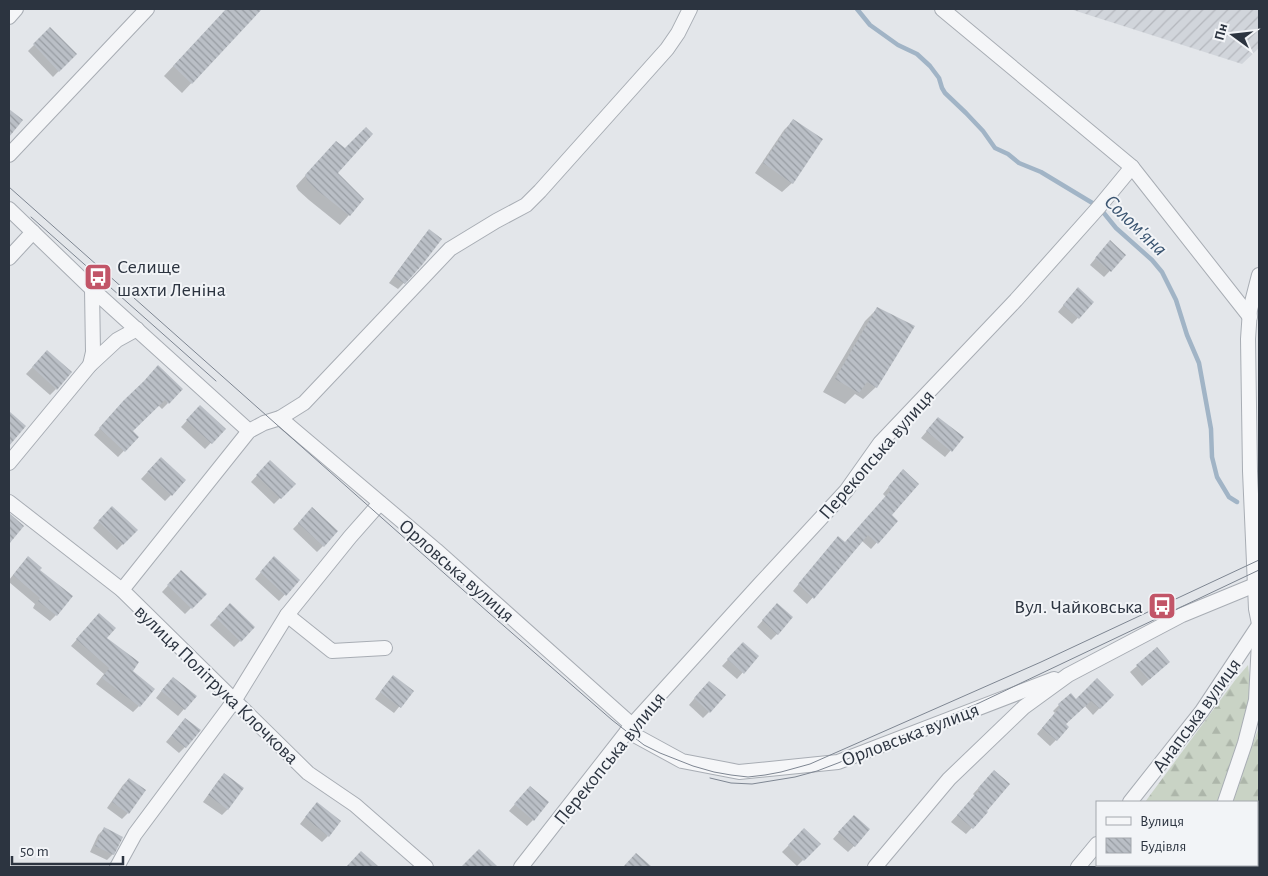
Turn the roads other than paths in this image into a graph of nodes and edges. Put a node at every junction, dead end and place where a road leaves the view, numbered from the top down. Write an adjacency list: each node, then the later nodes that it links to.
1 (16, 9): 5 (street)
2 (147, 9): 6 (street)
3 (690, 9): 16 (street)
4 (942, 9): 7 (street)
5 (9, 17)
6 (9, 155)
7 (1132, 167): 13 (street); 30 (street, Перекопська вулиця)
8 (9, 209): 9 (street)
9 (33, 232): 10 (street); 12 (street)
10 (9, 258)
11 (1259, 275): 13 (street)
12 (92, 289): 14 (street); 15 (street)
13 (1250, 317): 19 (street)
14 (137, 329): 15 (street); 17 (street)
15 (90, 365): 18 (street)
16 (280, 418): 17 (street); 21 (street, Орловська вулиця)
17 (250, 431): 23 (street)
18 (9, 463)
19 (1255, 471): 22 (street)
20 (9, 502): 23 (street, вулиця Політрука Клочкова)
21 (380, 503): 24 (street); 30 (street, Орловська вулиця)
22 (1255, 585): 25 (street); 28 (street)
23 (122, 590): 29 (street, вулиця Політрука Клочкова)
24 (287, 615): 27 (street); 29 (street)
25 (1259, 624): 31 (street, Анапська вулиця)
26 (1259, 641): 32 (street)
27 (385, 648)
28 (1076, 670): 30 (street, Орловська вулиця); 37 (street)
29 (234, 701): 34 (street); 35 (street, вулиця Політрука Клочкова)
30 (629, 728): 36 (street, Перекопська вулиця)
31 (1131, 801)
32 (1226, 801)
33 (1096, 845): 38 (street)
34 (117, 867)
35 (426, 867)
36 (520, 867)
37 (875, 867)
38 (1078, 867)

